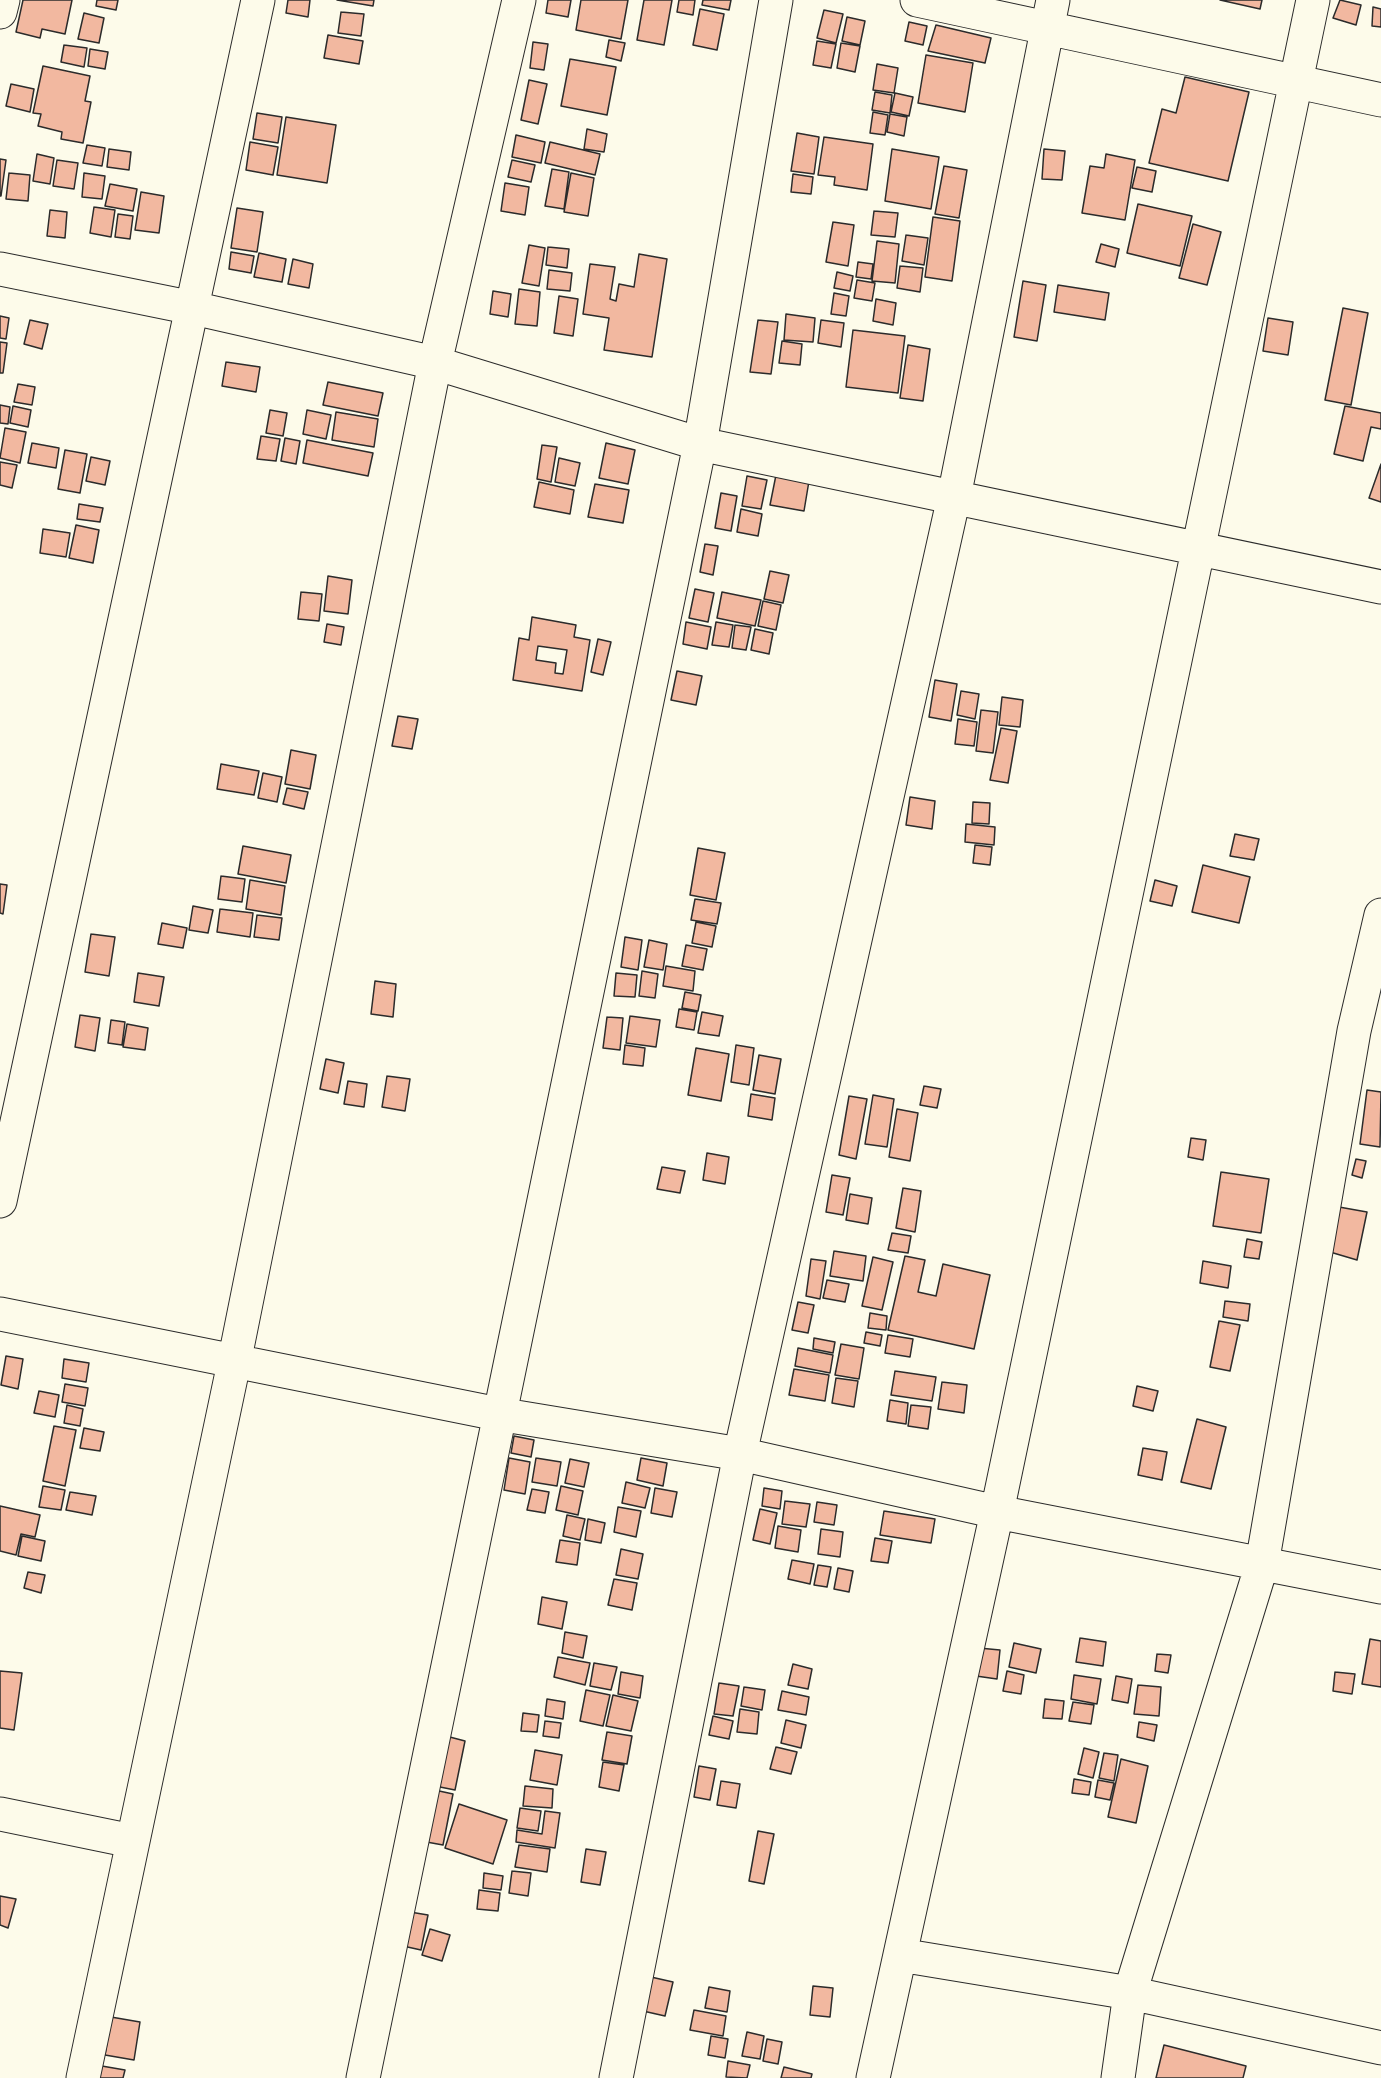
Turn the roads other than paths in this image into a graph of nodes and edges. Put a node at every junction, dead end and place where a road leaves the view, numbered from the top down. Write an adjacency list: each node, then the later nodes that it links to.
1 (3, 0): 7 (street)
2 (258, 0): 12 (street)
3 (519, 0): 13 (street)
4 (776, 0): 14 (street)
5 (917, 0): 8 (street)
6 (1313, 0): 9 (street)
7 (0, 12)
8 (1050, 15): 9 (street); 15 (street)
9 (1294, 82): 10 (street); 16 (street)
10 (1381, 100)
11 (0, 269): 12 (street)
12 (193, 308): 13 (street); 20 (street)
13 (435, 363): 14 (street); 22 (street)
14 (700, 444): 15 (street); 23 (street)
15 (954, 497): 16 (street); 24 (street)
16 (1200, 549): 17 (street); 25 (street)
17 (1381, 587)
18 (1381, 915): 19 (street)
19 (1367, 1035): 26 (street)
20 (0, 1201)
21 (0, 1314): 22 (street)
22 (234, 1363): 23 (street); 29 (street)
23 (498, 1414): 24 (street); 34 (street)
24 (740, 1454): 25 (street); 35 (street)
25 (997, 1512): 26 (street); 30 (street)
26 (1262, 1564): 27 (street); 31 (street)
27 (1381, 1587)
28 (0, 1814): 29 (street)
29 (132, 1841): 33 (street)
30 (900, 1955): 31 (street); 36 (street)
31 (1130, 1993): 32 (street); 37 (street)
32 (1381, 2048)
33 (83, 2078)
34 (363, 2078)
35 (616, 2078)
36 (873, 2078)
37 (1118, 2078)

